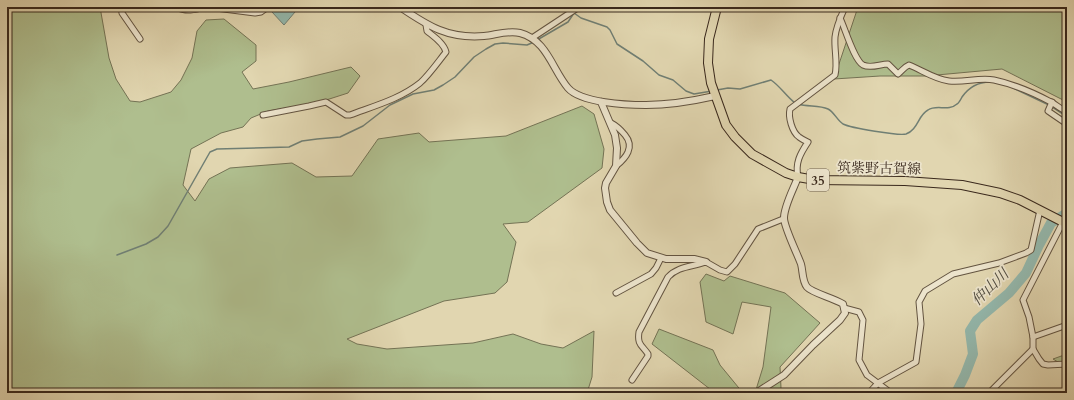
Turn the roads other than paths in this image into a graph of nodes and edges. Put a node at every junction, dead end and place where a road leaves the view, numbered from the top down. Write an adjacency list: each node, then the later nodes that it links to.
1 (121, 7): 12 (street)
2 (176, 7): 3 (street)
3 (207, 7): 4 (street)
4 (268, 7)
5 (400, 7): 10 (street)
6 (579, 7): 11 (street)
7 (717, 7): 13 (main road, 筑紫野古賀線 / 35)
8 (845, 7): 9 (street)
9 (840, 18): 15 (street); 21 (street)
10 (426, 25): 11 (street); 17 (street)
11 (532, 38): 14 (street)
12 (140, 39)
13 (715, 96): 14 (street); 21 (main road, 筑紫野古賀線 / 35)
14 (601, 102): 18 (street)
15 (1052, 102): 16 (street); 19 (street)
16 (1067, 111)
17 (263, 115)
18 (610, 123): 20 (street); 20 (street)
19 (1067, 124)
20 (616, 166): 25 (street)
21 (798, 177): 22 (main road, 筑紫野古賀線 / 35); 23 (street)
22 (1042, 211): 24 (main road, 筑紫野古賀線 / 35); 34 (street)
23 (784, 219): 26 (street); 28 (street)
24 (1063, 222): 30 (street)
25 (661, 258): 26 (street); 27 (street)
26 (706, 262): 33 (street)
27 (616, 293)
28 (844, 308): 34 (street); 35 (street)
29 (1067, 325): 30 (street)
30 (1033, 337): 31 (street)
31 (1033, 349): 32 (street); 38 (street)
32 (1067, 364)
33 (632, 380)
34 (878, 383): 36 (street); 37 (street)
35 (756, 393)
36 (869, 393)
37 (891, 393)
38 (989, 393)

